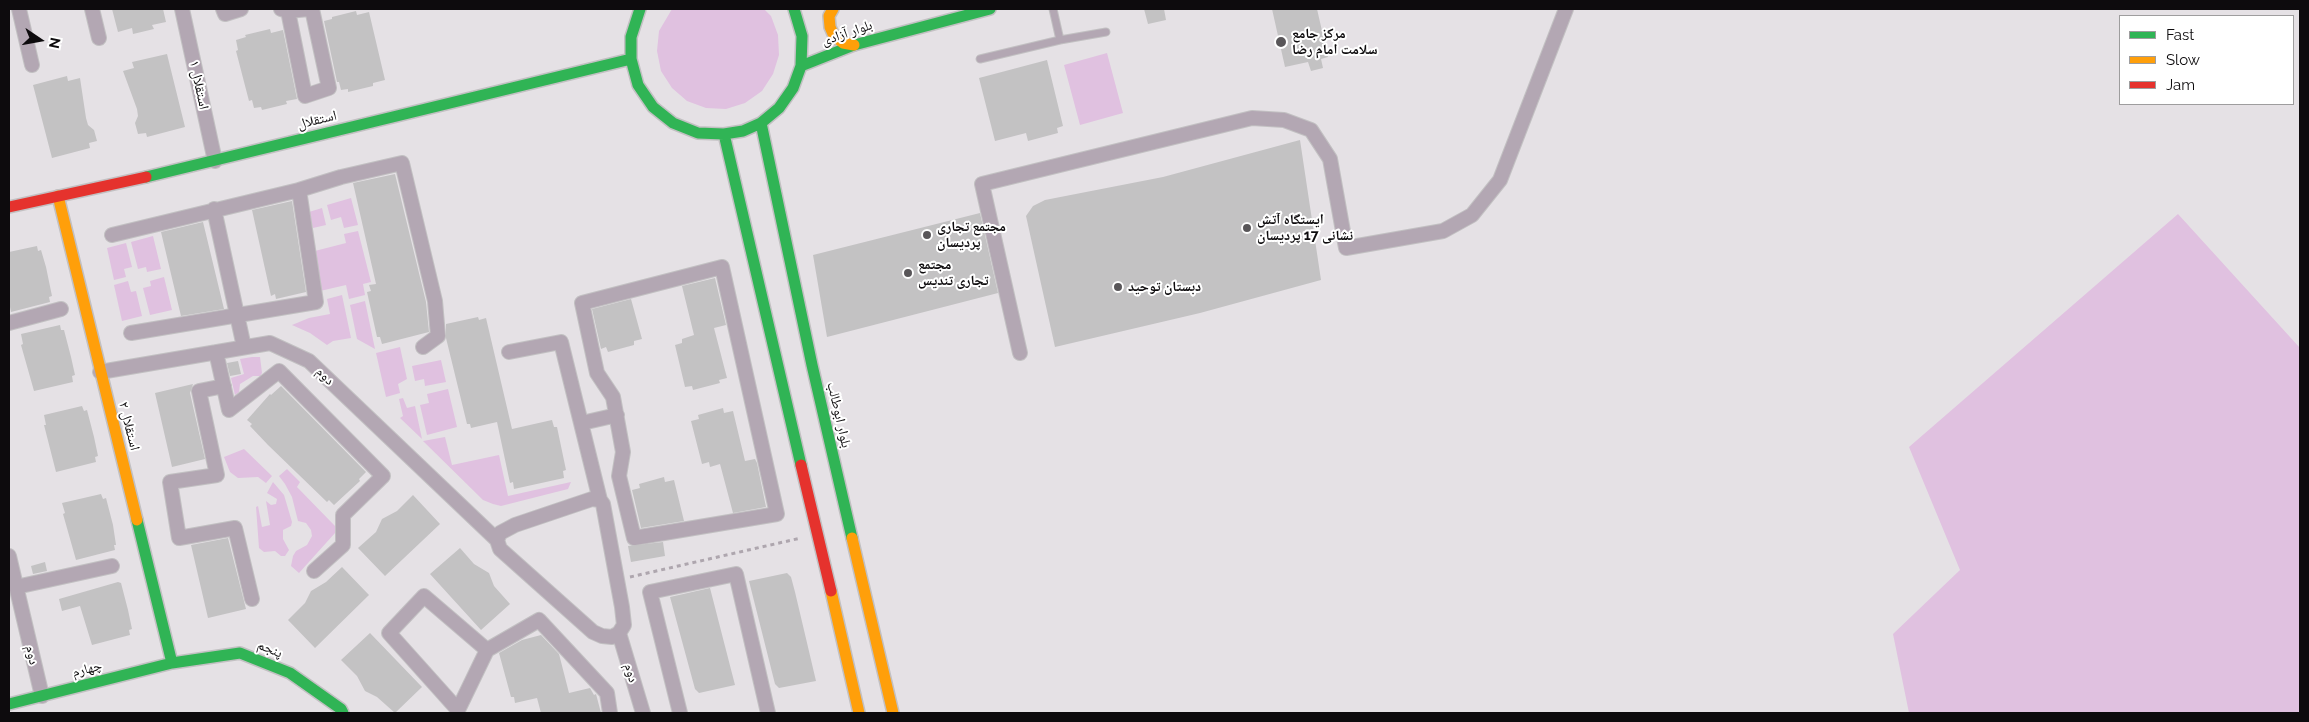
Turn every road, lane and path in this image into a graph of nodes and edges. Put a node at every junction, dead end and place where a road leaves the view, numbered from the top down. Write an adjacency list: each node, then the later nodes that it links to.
1 (19, 9): 20 (street)
2 (92, 9): 15 (street)
3 (182, 9): 24 (street, استقلال ۱)
4 (223, 9): 5 (street)
5 (241, 9)
6 (311, 9): 13 (street); 13 (street)
7 (640, 9): 19 (main road)
8 (794, 9): 21 (main road)
9 (833, 9): 17 (main road)
10 (990, 9): 17 (main road, بلوار آزادی)
11 (1053, 9): 16 (lane)
12 (1566, 9): 38 (street)
13 (285, 10)
14 (1106, 32): 16 (lane)
15 (99, 38)
16 (1060, 40): 18 (lane)
17 (854, 44): 21 (main road, بلوار آزادی)
18 (980, 58)
19 (631, 59): 23 (main road); 24 (main road, استقلال)
20 (32, 65)
21 (801, 66): 22 (main road)
22 (760, 123): 23 (main road); 64 (main road, بلوار ابوطالب)
23 (724, 134): 44 (main road)
24 (216, 161): 26 (main road, استقلال)
25 (298, 190): 28 (street); 31 (street); 35 (street)
26 (58, 196): 27 (main road, استقلال); 39 (main road, استقلال ۲)
27 (9, 207)
28 (214, 209): 29 (street); 31 (street)
29 (112, 234)
30 (61, 309): 32 (street)
31 (237, 314): 33 (street); 34 (street)
32 (9, 323)
33 (131, 333)
34 (244, 347): 36 (street, دوم); 45 (street, دوم)
35 (423, 347)
36 (216, 352): 39 (street, دوم); 40 (street)
37 (509, 352): 42 (street)
38 (1020, 353)
39 (100, 372): 54 (main road, استقلال ۲)
40 (224, 386): 48 (street); 51 (street)
41 (617, 415): 41 (street); 42 (street)
42 (582, 423): 43 (street)
43 (600, 500): 45 (street); 49 (street)
44 (817, 534): 49 (path); 63 (main road)
45 (497, 540): 52 (street, دوم)
46 (9, 556): 50 (street, دوم)
47 (112, 566): 50 (street)
48 (314, 571)
49 (617, 580): 52 (street)
50 (16, 587): 55 (street, دوم)
51 (252, 599)
52 (619, 633): 60 (street, دوم)
53 (487, 650): 57 (street); 57 (street); 59 (street)
54 (172, 663): 55 (main road, چهارم); 58 (main road, پنجم)
55 (42, 696): 56 (main road, چهارم)
56 (9, 704)
57 (458, 711)
58 (343, 713)
59 (610, 713)
60 (643, 713)
61 (680, 713): 62 (street)
62 (768, 713)
63 (859, 713)
64 (893, 713)

